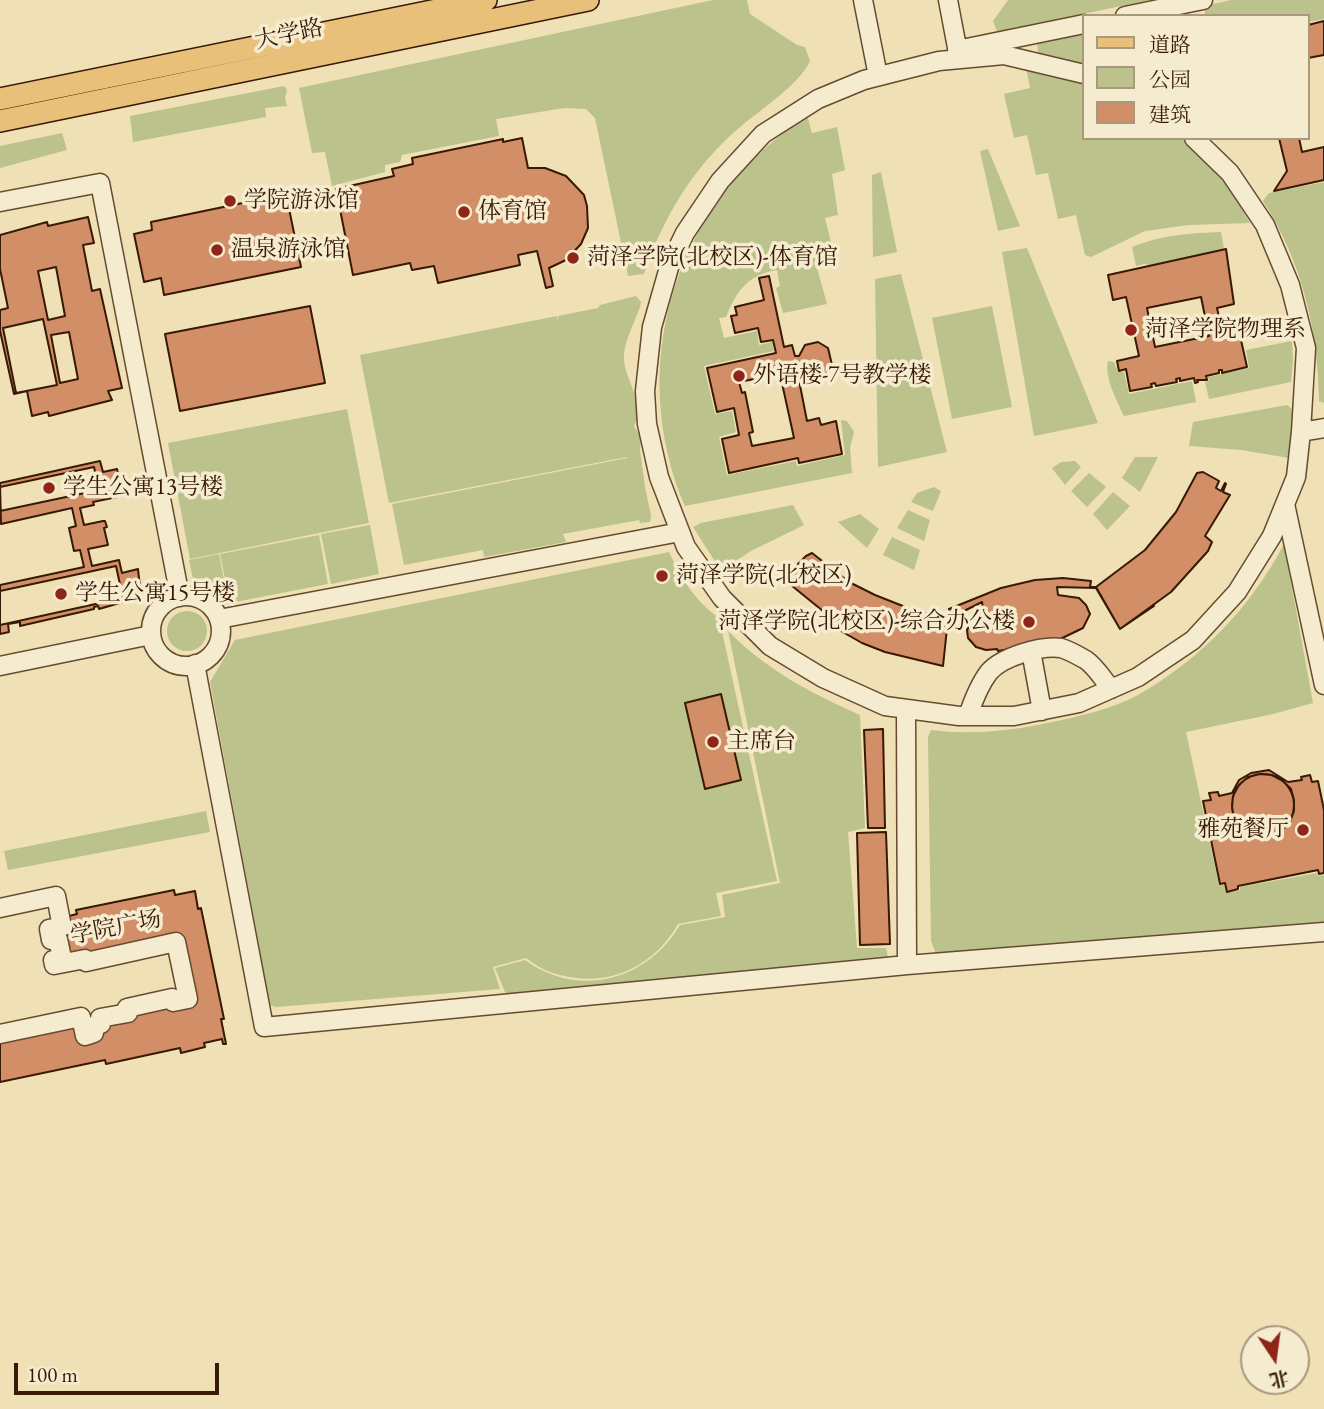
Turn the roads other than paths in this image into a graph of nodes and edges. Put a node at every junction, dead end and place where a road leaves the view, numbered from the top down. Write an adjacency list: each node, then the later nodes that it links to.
1 (486, 0): 11 (main road, 大学路)
2 (588, 0): 12 (main road, 大学路)
3 (863, 0): 10 (street)
4 (948, 0): 8 (street)
5 (1203, 0): 6 (street)
6 (1135, 14)
7 (1082, 24): 8 (street)
8 (958, 54): 9 (street); 10 (street)
9 (1082, 74)
10 (878, 76): 18 (street)
11 (0, 99)
12 (0, 121)
13 (1196, 140): 16 (street)
14 (0, 202): 19 (street)
15 (1324, 428): 16 (street)
16 (1301, 432): 17 (street)
17 (1285, 504): 25 (street); 26 (street)
18 (680, 532): 20 (street); 27 (street)
19 (180, 597): 20 (street); 21 (street)
20 (219, 619): 23 (street)
21 (151, 635): 23 (street); 24 (street)
22 (1031, 651): 26 (street); 28 (street); 29 (street)
23 (195, 664): 32 (street)
24 (0, 666)
25 (1324, 685)
26 (1111, 689): 28 (street)
27 (905, 710): 29 (street); 32 (street)
28 (1042, 711): 29 (street)
29 (968, 716)
30 (0, 908): 33 (street, 学院广场)
31 (1324, 932): 32 (street)
32 (907, 965)
33 (0, 1034)

